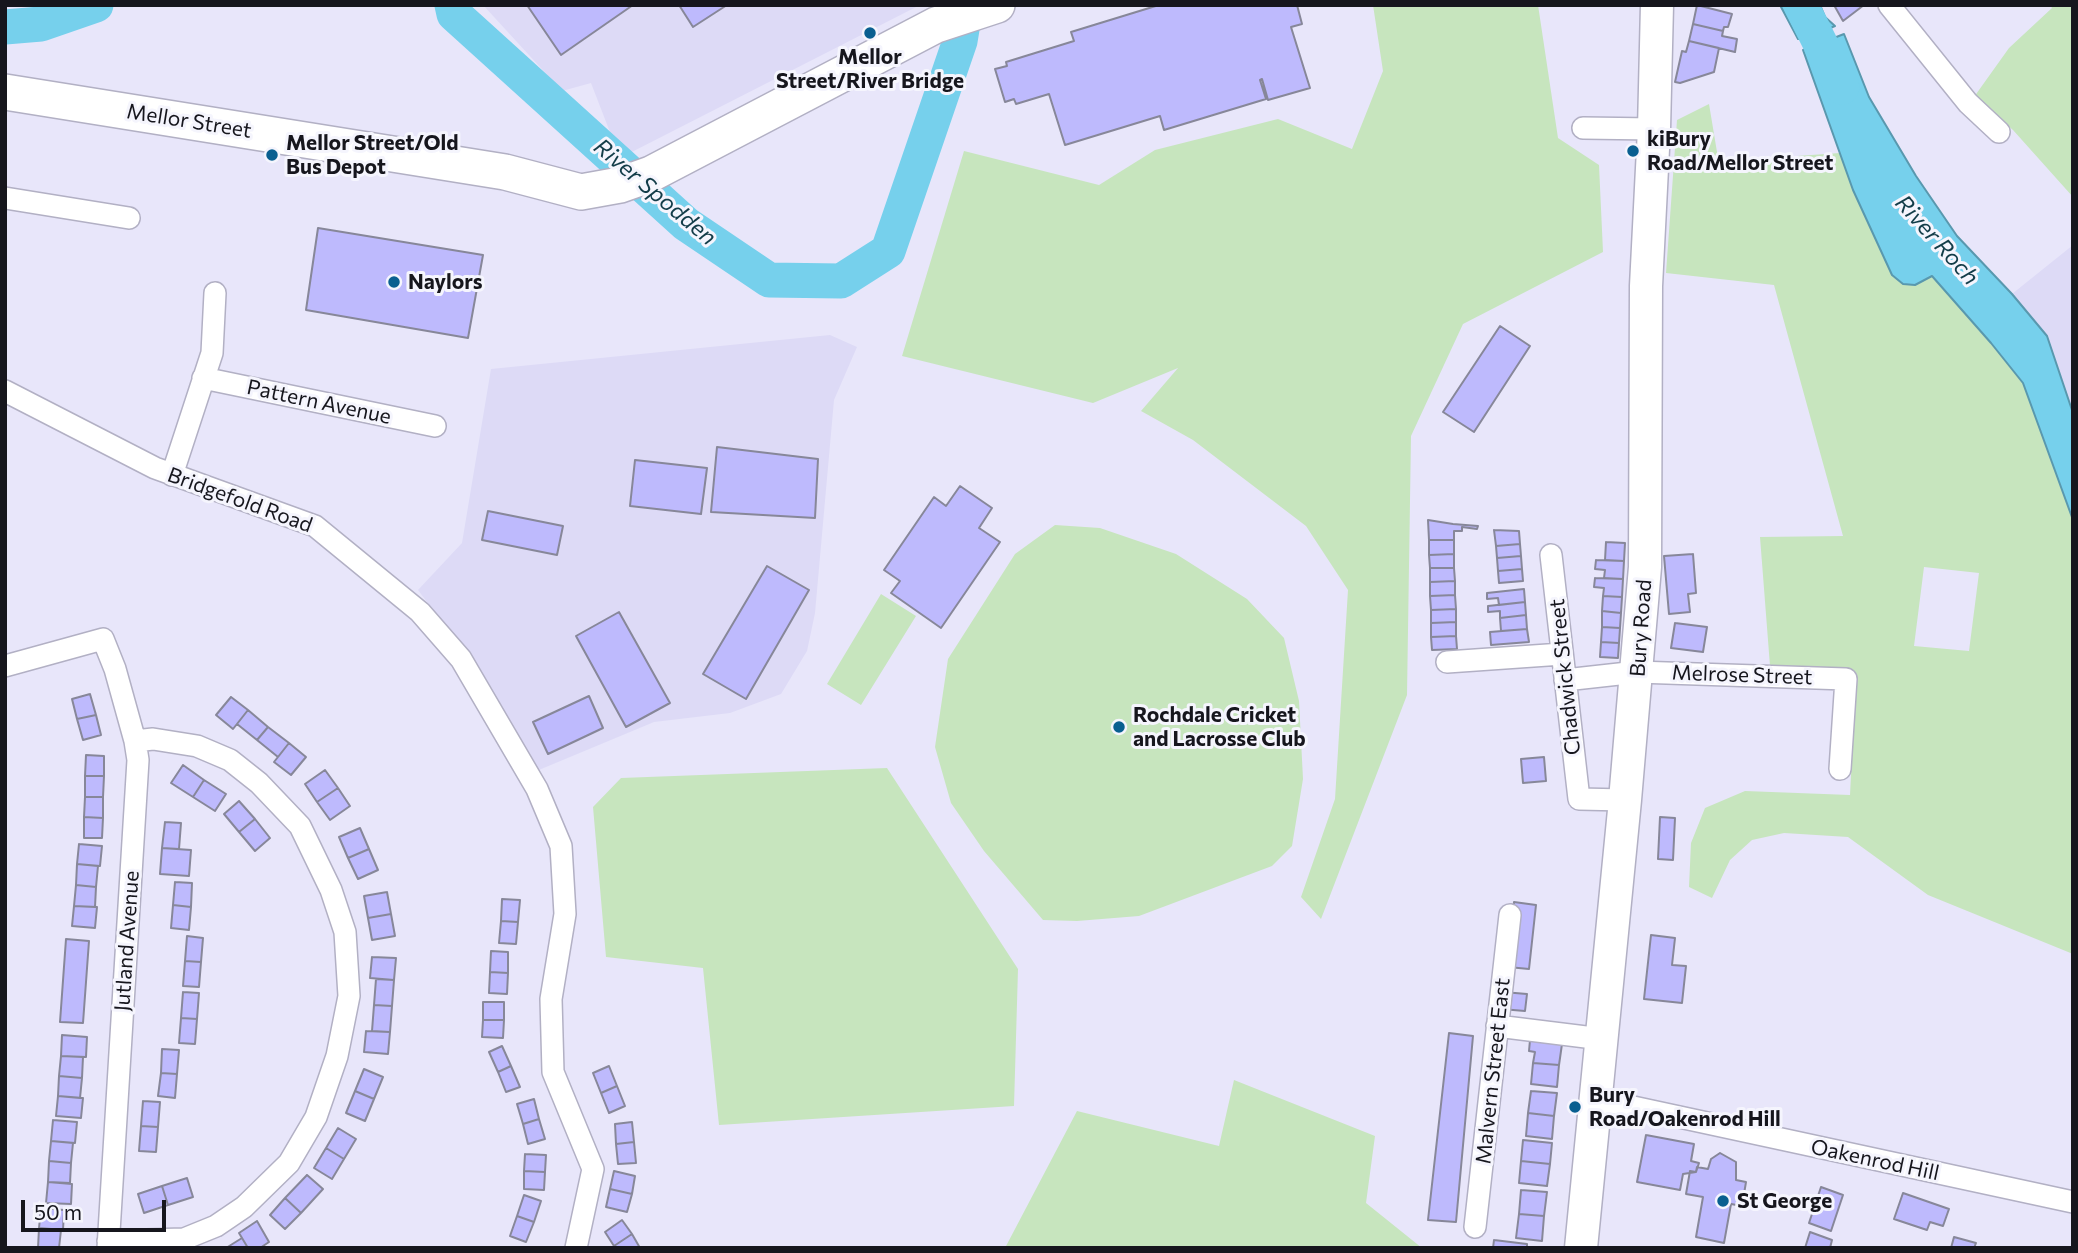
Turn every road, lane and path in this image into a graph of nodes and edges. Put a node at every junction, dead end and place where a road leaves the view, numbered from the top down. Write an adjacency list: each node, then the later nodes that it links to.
1 (1657, 5): 6 (main road, Bury Road)
2 (987, 8): 4 (main road, Mellor Street)
3 (1882, 9): 7 (street)
4 (5, 92)
5 (1583, 128): 6 (street)
6 (1654, 129): 19 (main road, Bury Road)
7 (1999, 132)
8 (5, 198): 9 (street)
9 (129, 218)
10 (215, 293): 11 (street)
11 (204, 378): 13 (street, Pattern Avenue); 14 (street)
12 (5, 391): 14 (street, Bridgefold Road)
13 (435, 426)
14 (172, 475): 31 (street, Bridgefold Road)
15 (1552, 555): 16 (street, Chadwick Street)
16 (1562, 653): 17 (street); 20 (street, Chadwick Street)
17 (1447, 662)
18 (5, 666): 21 (street, Jutland Avenue)
19 (1637, 672): 20 (street, Melrose Street); 22 (street, Melrose Street); 23 (main road, Bury Road)
20 (1565, 680): 23 (street, Chadwick Street)
21 (135, 741): 30 (street, Jutland Avenue); 30 (street)
22 (1840, 769)
23 (1625, 800): 26 (main road, Bury Road)
24 (1510, 915): 25 (street, Malvern Street East)
25 (1497, 1026): 26 (street); 29 (street, Malvern Street East)
26 (1602, 1039): 27 (main road, Bury Road)
27 (1596, 1099): 28 (street, Oakenrod Hill); 32 (main road, Bury Road)
28 (2073, 1202)
29 (1475, 1227)
30 (108, 1244)
31 (576, 1248)
32 (1581, 1248)

